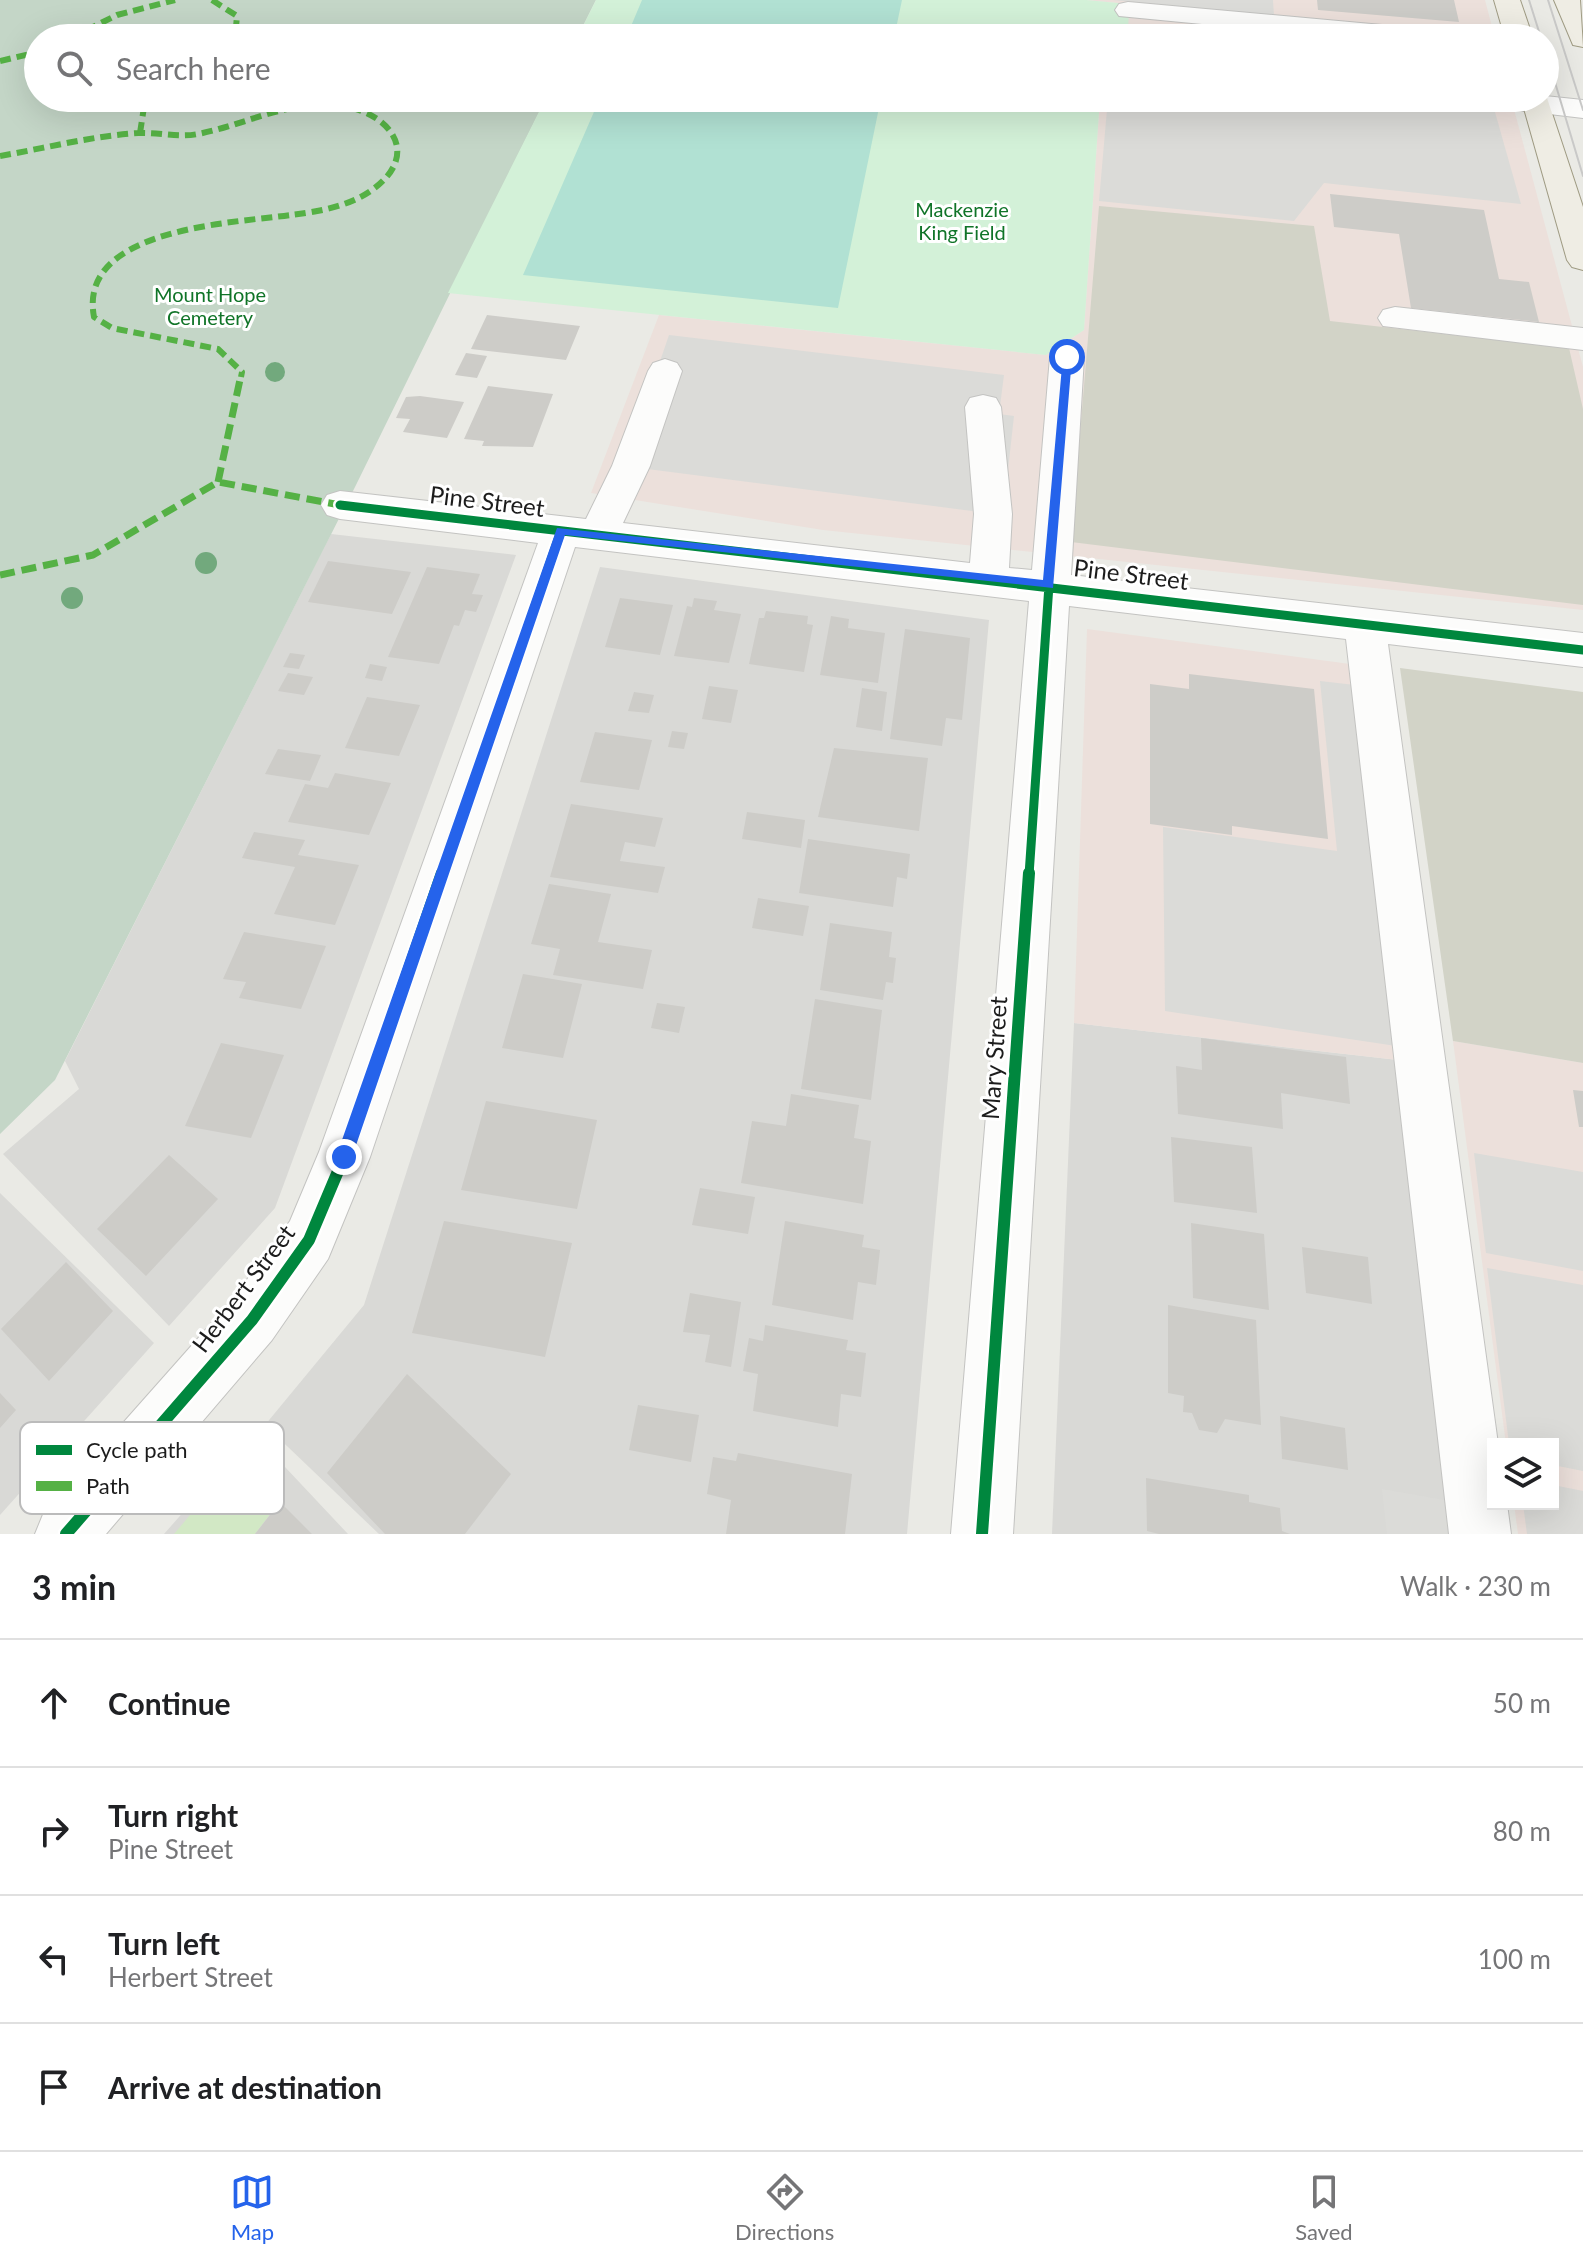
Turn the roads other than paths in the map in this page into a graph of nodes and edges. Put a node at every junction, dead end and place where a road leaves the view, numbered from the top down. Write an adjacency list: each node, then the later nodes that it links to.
1 (1507, 0): 5 (main road)
2 (1567, 0): 6 (main road)
3 (1128, 10): 4 (street)
4 (1282, 24)
5 (1515, 24)
6 (1583, 39)
7 (1559, 105): 8 (street)
8 (1583, 109)
9 (1539, 112): 10 (main road)
10 (1583, 260)
11 (1395, 318): 12 (street)
12 (1583, 339)
13 (1067, 357): 19 (street, Mary Street)
14 (665, 371): 17 (street, Herbert Street)
15 (983, 407): 18 (street)
16 (340, 505): 17 (street, Pine Street)
17 (579, 533): 18 (street, Pine Street); 22 (street, Herbert Street)
18 (989, 578): 19 (street, Pine Street)
19 (1049, 585): 20 (street, Pine Street); 25 (street, Mary Street)
20 (1365, 623): 21 (street, Pine Street); 26 (street)
21 (1583, 650)
22 (163, 1422)
23 (83, 1514): 24 (street, Herbert Street)
24 (66, 1534)
25 (982, 1534)
26 (1480, 1534)

